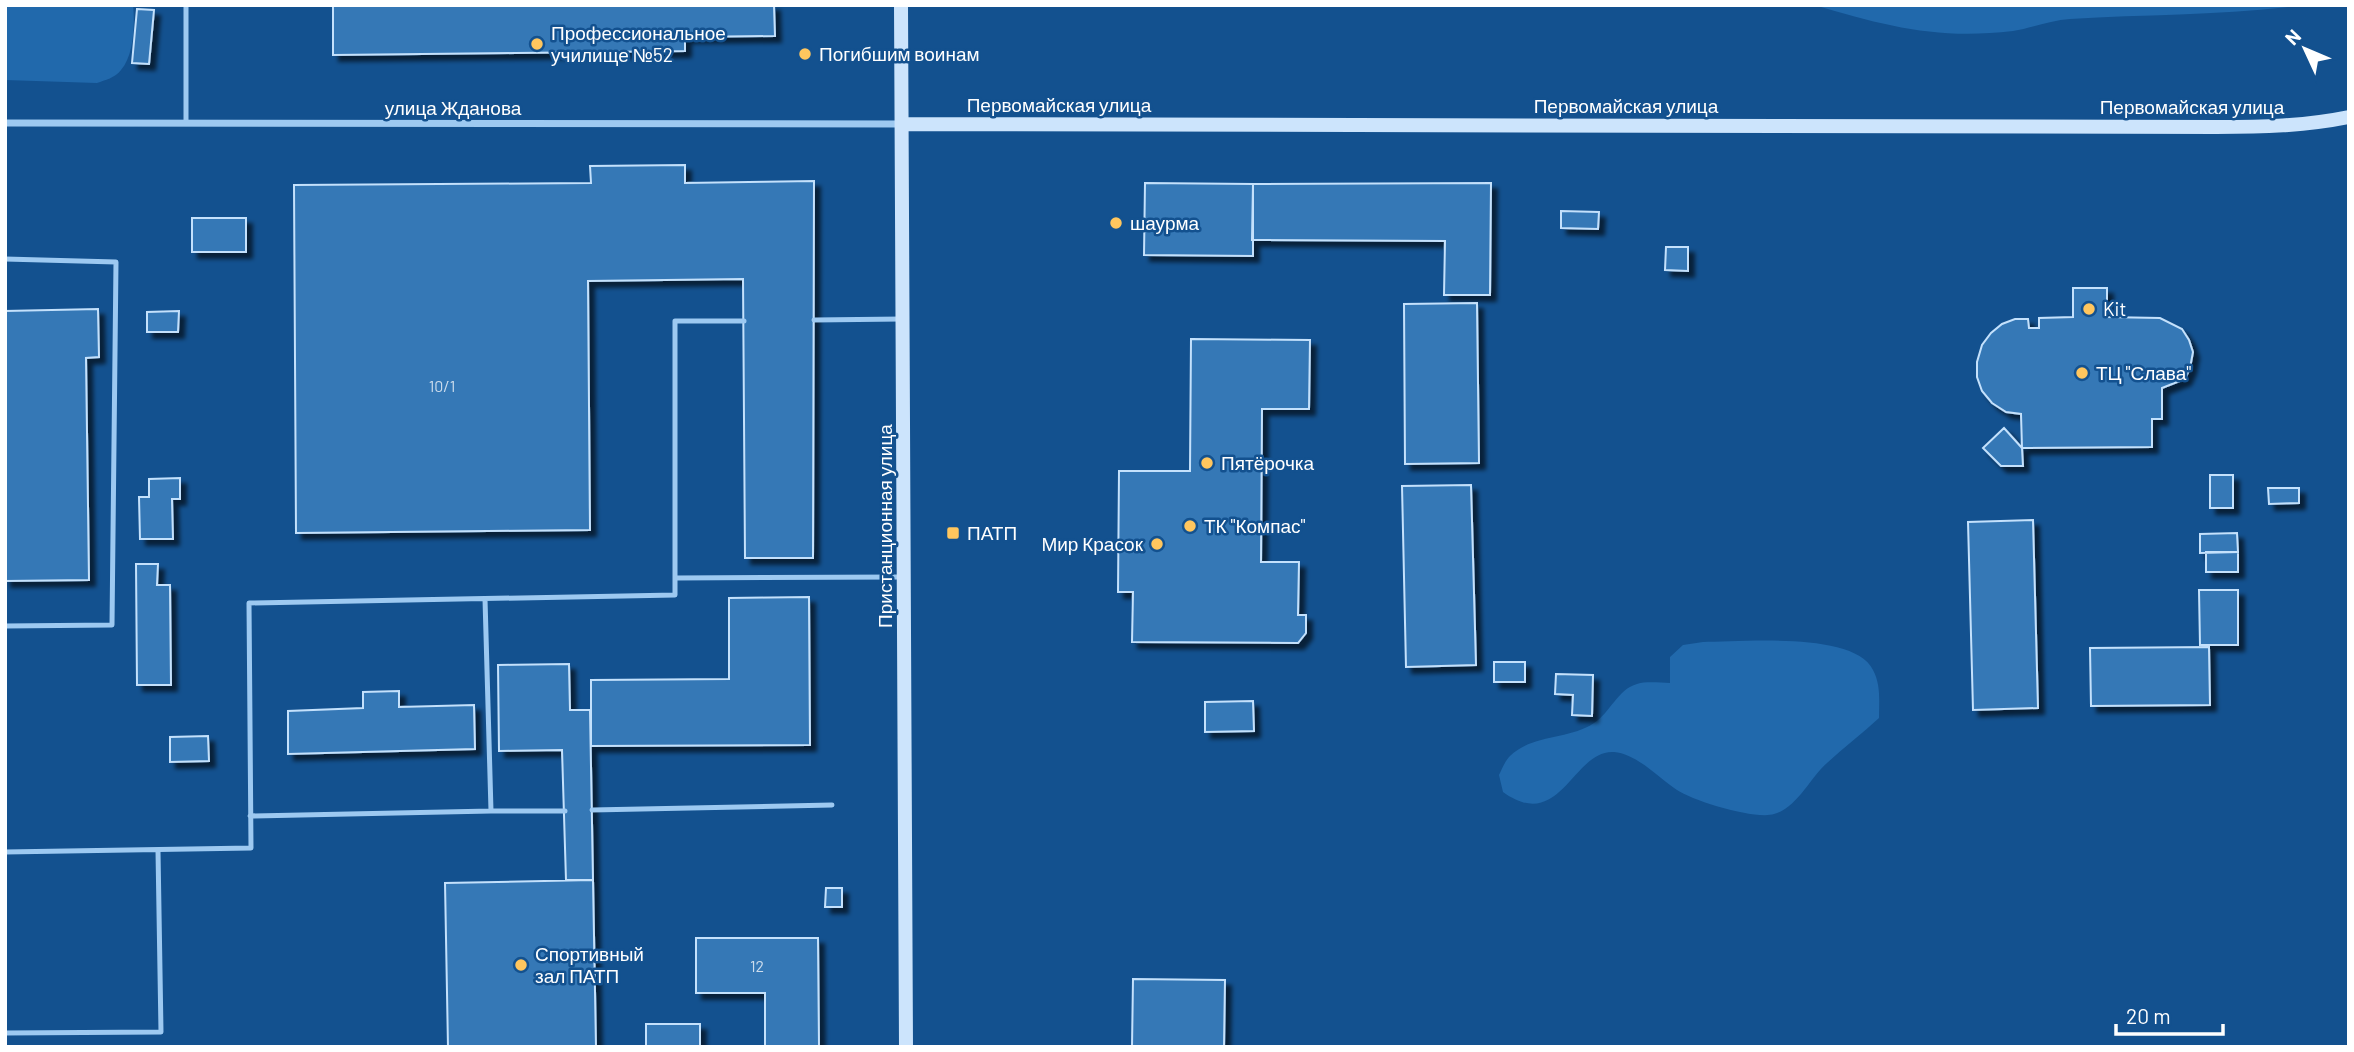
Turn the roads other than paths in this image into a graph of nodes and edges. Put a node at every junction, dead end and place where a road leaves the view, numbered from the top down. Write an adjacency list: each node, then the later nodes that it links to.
1 (186, 5): 5 (lane)
2 (901, 5): 6 (main road, Пристанционная улица)
3 (2349, 117): 6 (main road, Первомайская улица)
4 (5, 123): 5 (street, улица Жданова)
5 (186, 123): 6 (street, улица Жданова)
6 (902, 124): 9 (main road, Пристанционная улица)
7 (5, 259): 14 (lane)
8 (814, 320): 9 (lane)
9 (902, 320): 11 (main road, Пристанционная улица)
10 (744, 321): 12 (lane)
11 (904, 577): 12 (lane); 23 (main road, Пристанционная улица)
12 (675, 578): 13 (lane)
13 (485, 599): 17 (lane); 19 (lane)
14 (5, 626)
15 (832, 805): 16 (lane)
16 (592, 810)
17 (491, 811): 18 (lane); 19 (lane)
18 (565, 811)
19 (250, 816): 20 (lane)
20 (158, 850): 21 (lane); 22 (lane)
21 (5, 852)
22 (5, 1032)
23 (906, 1047)

